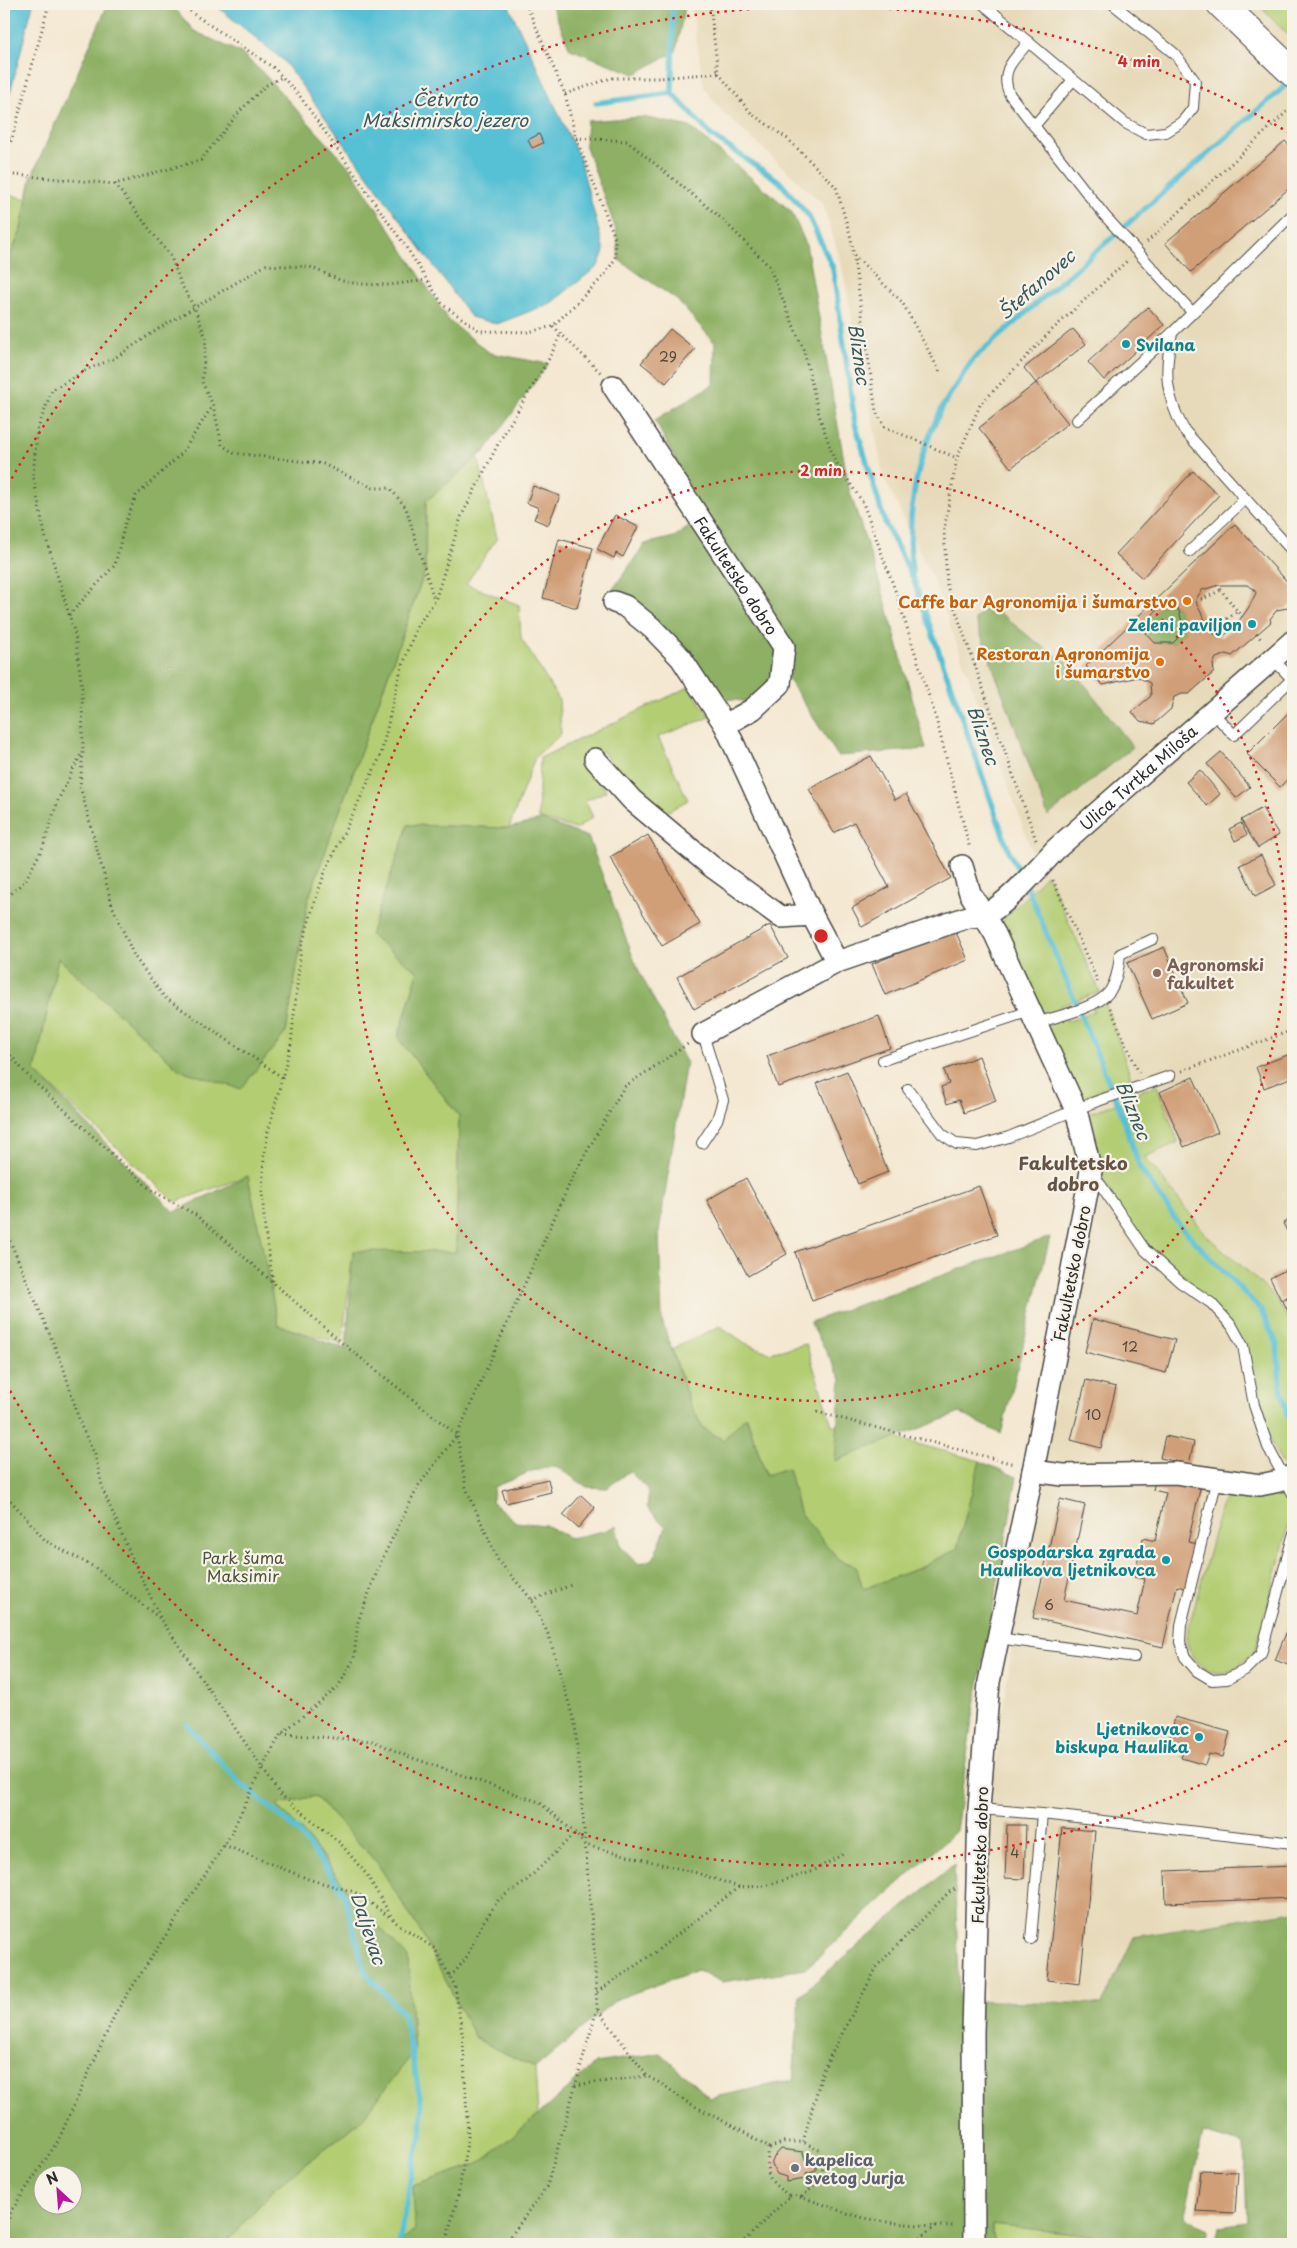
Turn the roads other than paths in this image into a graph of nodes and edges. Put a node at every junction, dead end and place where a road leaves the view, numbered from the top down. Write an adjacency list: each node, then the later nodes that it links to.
1 (983, 4): 4 (lane)
2 (1114, 4): 6 (lane)
3 (1221, 4): 5 (street)
4 (1029, 42): 6 (lane); 7 (lane)
5 (1291, 71)
6 (1073, 80): 7 (lane)
7 (1034, 126): 9 (lane)
8 (1293, 216): 9 (lane)
9 (1192, 312): 10 (lane)
10 (1172, 333): 12 (lane); 13 (lane)
11 (613, 386): 20 (street, Fakultetsko dobro)
12 (1077, 420)
13 (1245, 499): 14 (lane); 15 (lane)
14 (1190, 551)
15 (1293, 552)
16 (614, 602): 20 (street)
17 (1293, 641): 18 (street, Ulica Tvrtka Miloša)
18 (1273, 659): 19 (street, Ulica Tvrtka Miloša); 19 (lane)
19 (1212, 712): 23 (street, Ulica Tvrtka Miloša)
20 (725, 725): 24 (street)
21 (595, 759): 24 (street)
22 (962, 866): 23 (street, Fakultetsko dobro)
23 (984, 915): 26 (street); 27 (street, Fakultetsko dobro)
24 (812, 916): 26 (street)
25 (1153, 939): 27 (lane)
26 (837, 962): 28 (street)
27 (1033, 1017): 29 (lane); 32 (street, Fakultetsko dobro)
28 (703, 1034): 33 (lane)
29 (883, 1060)
30 (1170, 1076): 32 (lane)
31 (908, 1089): 32 (lane)
32 (1084, 1106): 34 (street, Fakultetsko dobro)
33 (702, 1143)
34 (1091, 1171): 35 (street, Fakultetsko dobro); 37 (lane)
35 (1033, 1471): 36 (street); 39 (street, Fakultetsko dobro)
36 (1217, 1479): 37 (street); 38 (lane)
37 (1290, 1483)
38 (1293, 1536)
39 (998, 1638): 40 (lane); 41 (street, Fakultetsko dobro)
40 (1134, 1657)
41 (979, 1809): 42 (lane); 45 (street, Fakultetsko dobro)
42 (1042, 1814): 43 (lane); 44 (lane)
43 (1293, 1843)
44 (1031, 1939)
45 (974, 2235)

